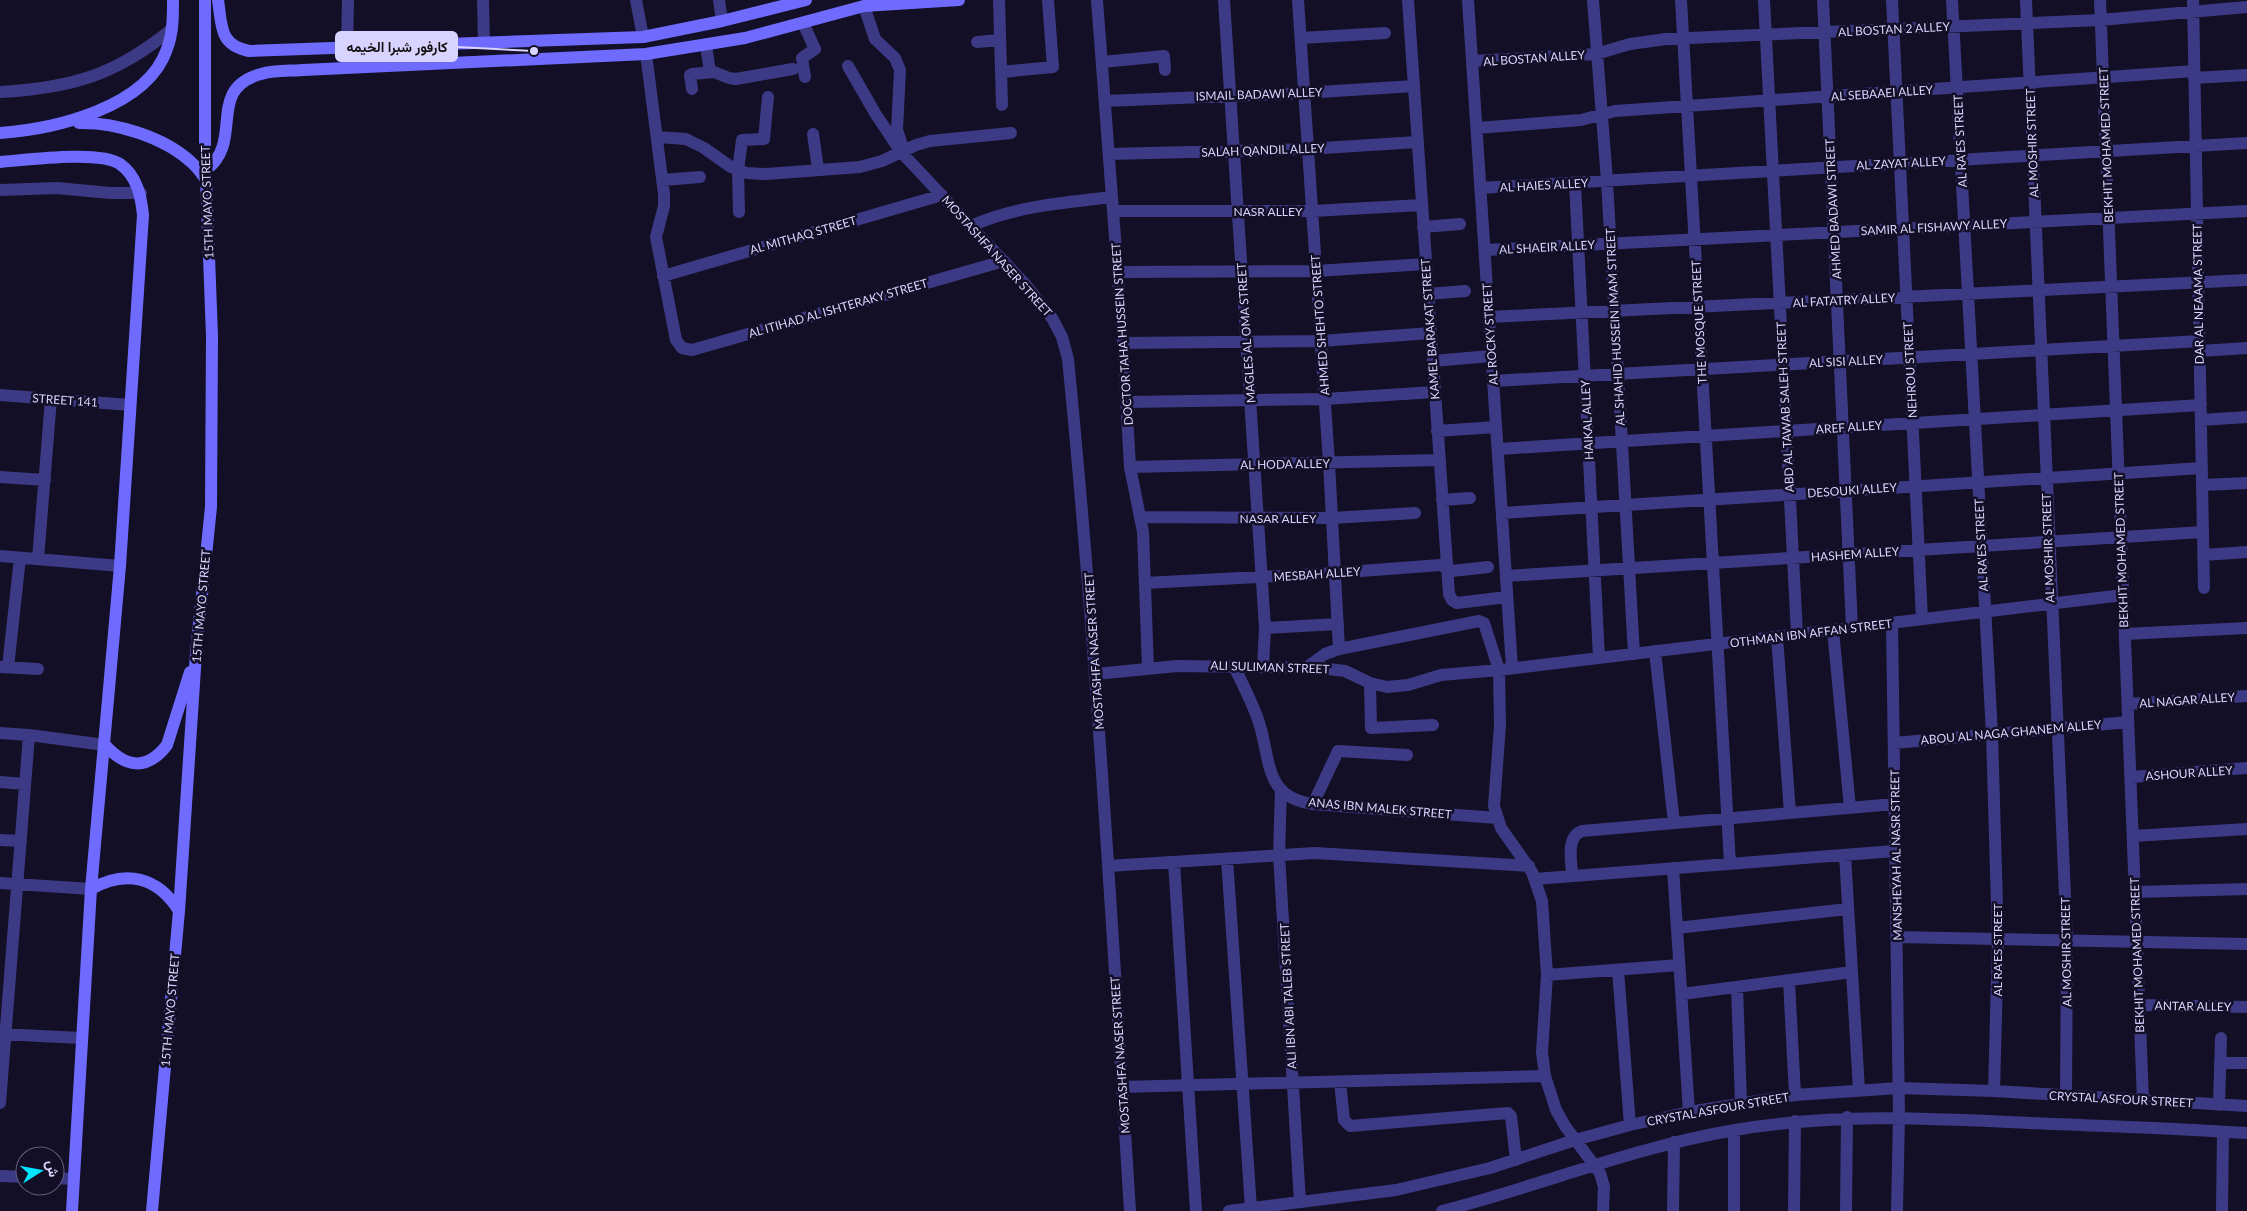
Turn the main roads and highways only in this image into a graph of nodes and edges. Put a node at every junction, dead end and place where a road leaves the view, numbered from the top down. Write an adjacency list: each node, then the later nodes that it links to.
1 (173, 0): 7 (main road)
2 (205, 0): 10 (main road, 15TH MAYO STREET)
3 (218, 0): 6 (main road)
4 (806, 0): 6 (main road)
5 (959, 0): 10 (main road)
6 (787, 2)
7 (69, 122): 8 (main road); 10 (main road)
8 (0, 133)
9 (0, 162): 12 (main road)
10 (206, 175): 11 (main road, 15TH MAYO STREET)
11 (196, 653): 12 (main road); 14 (main road, 15TH MAYO STREET)
12 (105, 745): 13 (main road)
13 (91, 889): 14 (main road); 15 (main road)
14 (179, 911): 16 (main road, 15TH MAYO STREET)
15 (72, 1211)
16 (152, 1211)

